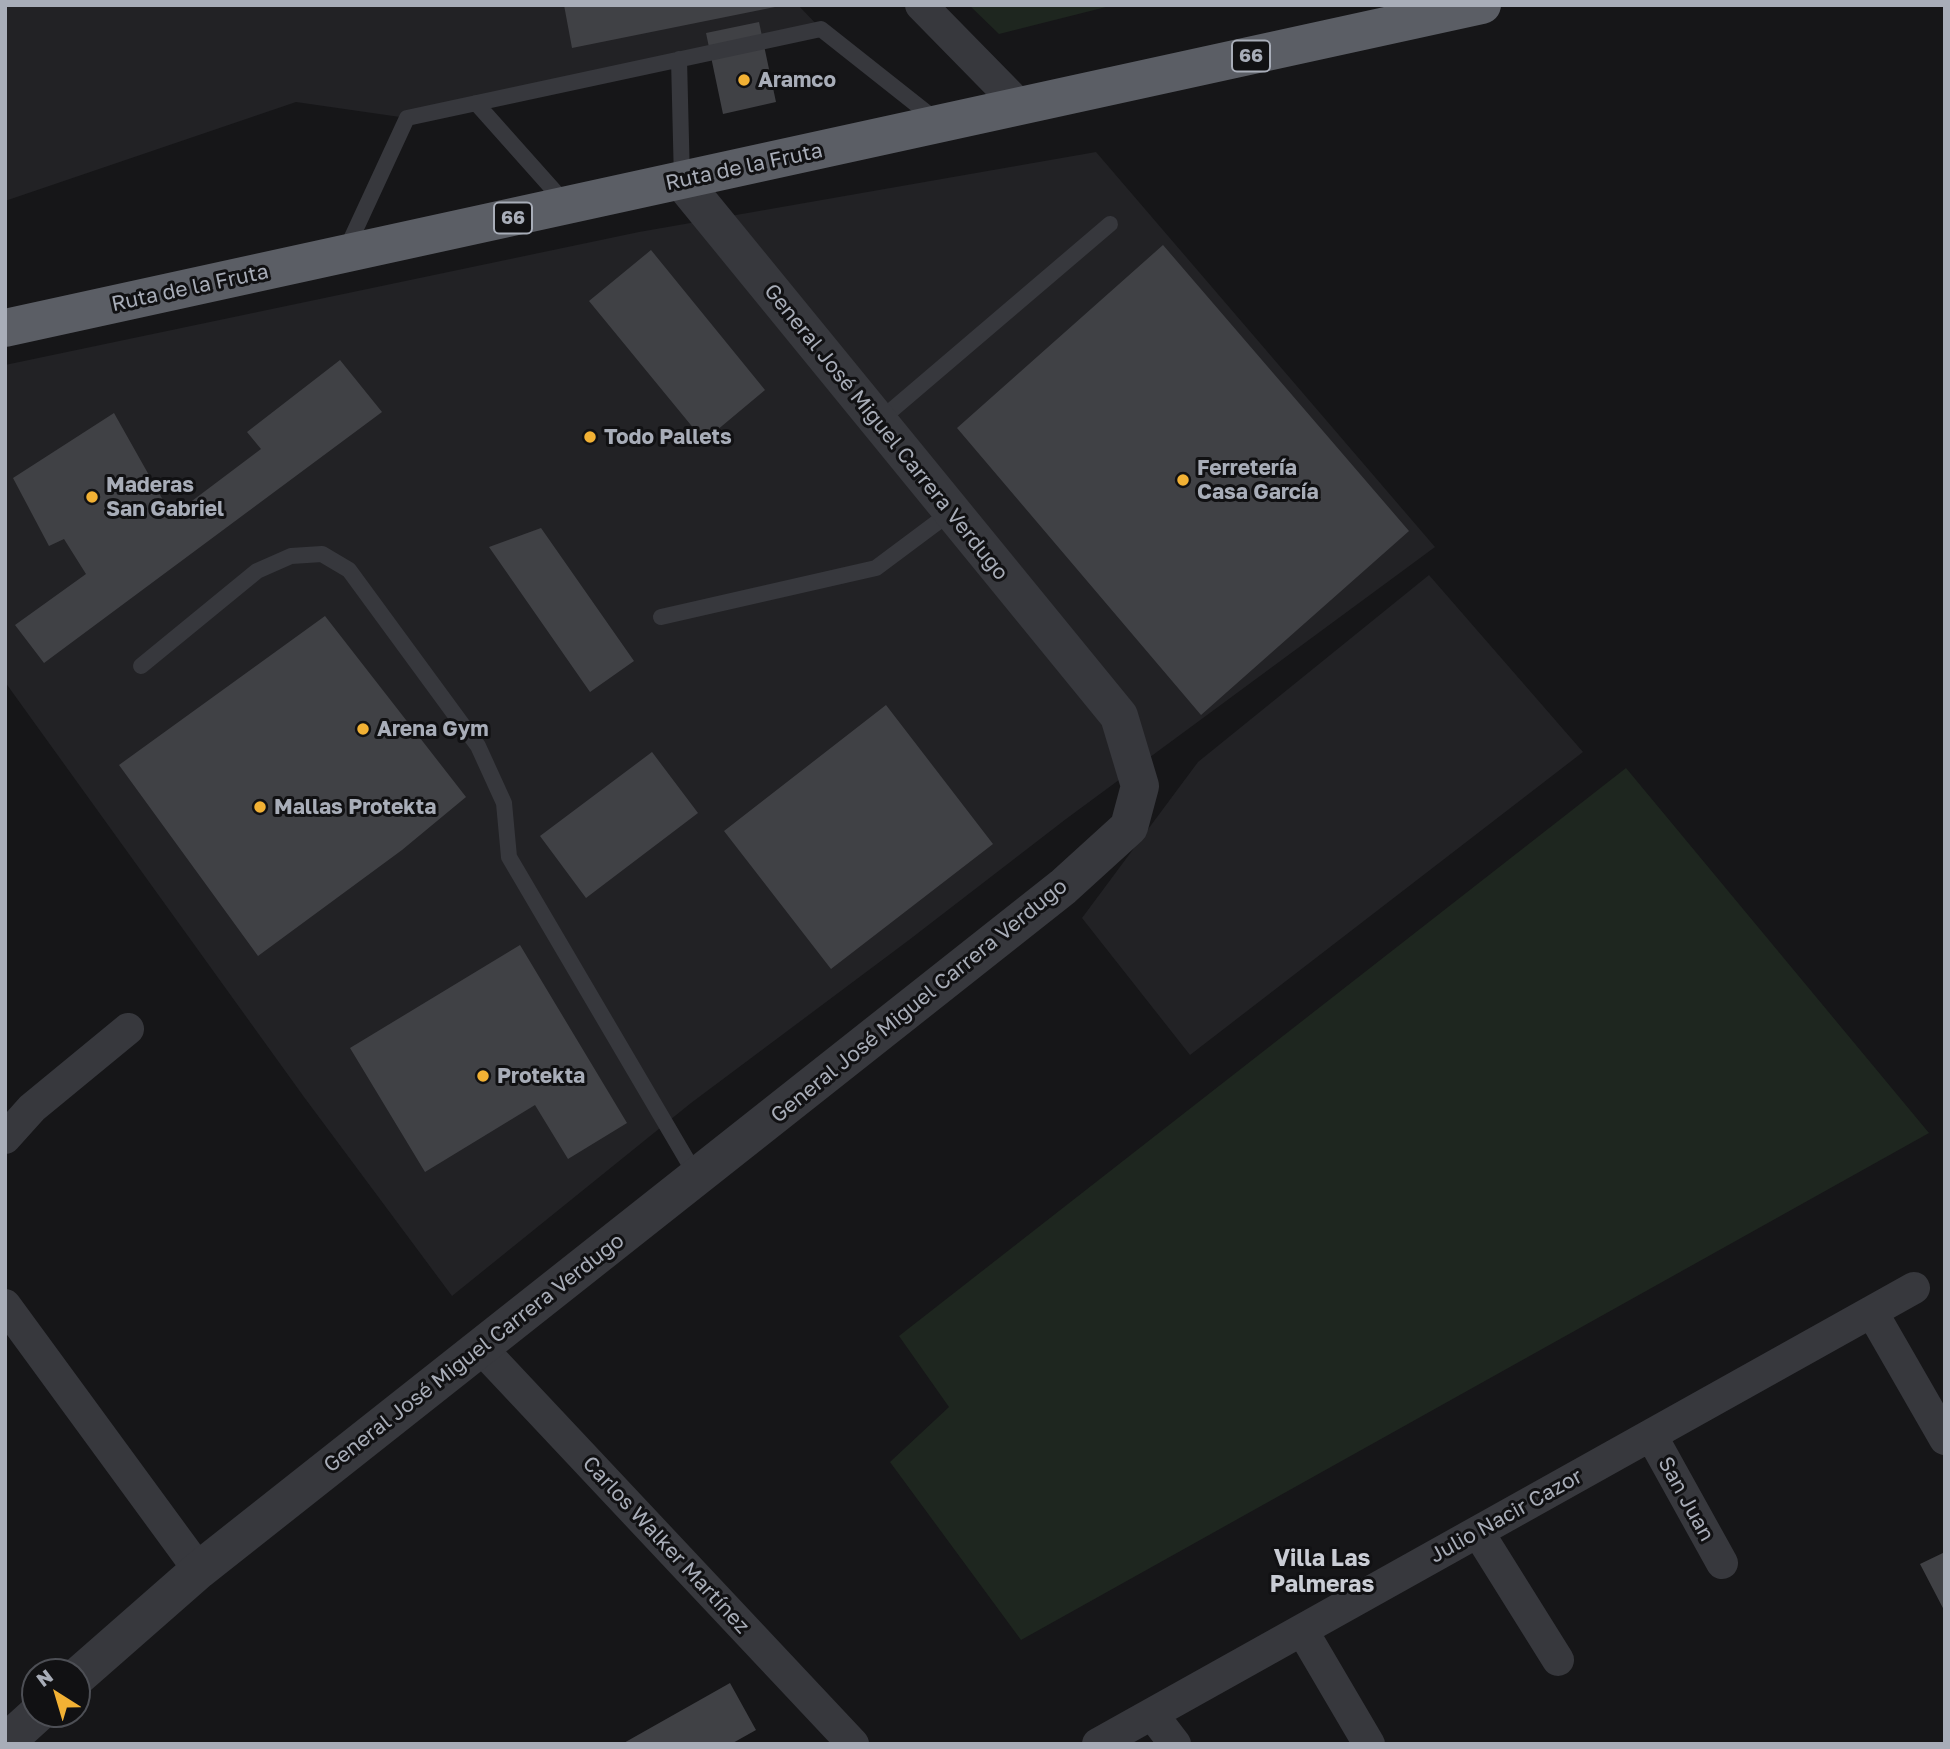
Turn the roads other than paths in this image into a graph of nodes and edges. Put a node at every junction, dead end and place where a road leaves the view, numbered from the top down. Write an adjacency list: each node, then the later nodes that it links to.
1 (921, 5): 5 (street)
2 (1482, 5): 5 (highway, Ruta de la Fruta / 66)
3 (679, 59): 4 (lane); 6 (lane); 7 (lane)
4 (475, 103): 8 (lane); 10 (lane)
5 (1020, 106): 6 (highway, Ruta de la Fruta / 66)
6 (940, 124): 7 (highway, Ruta de la Fruta / 66)
7 (682, 181): 8 (highway, Ruta de la Fruta / 66); 12 (street, General José Miguel Carrera Verdugo)
8 (567, 206): 10 (highway, Ruta de la Fruta / 66)
9 (1110, 224): 12 (lane)
10 (344, 254): 11 (highway, Ruta de la Fruta / 66)
11 (5, 328)
12 (879, 421): 13 (street, General José Miguel Carrera Verdugo)
13 (951, 512): 14 (lane); 18 (street, General José Miguel Carrera Verdugo)
14 (661, 617)
15 (141, 666): 18 (lane)
16 (128, 1029): 17 (street)
17 (5, 1138)
18 (698, 1177): 22 (street, General José Miguel Carrera Verdugo)
19 (1914, 1288): 21 (street, Julio Nacir Cazor)
20 (5, 1305): 28 (street)
21 (1872, 1312): 23 (street); 24 (street, Julio Nacir Cazor)
22 (480, 1347): 28 (street, General José Miguel Carrera Verdugo); 35 (street, Carlos Walker Martínez)
23 (1934, 1399): 25 (street)
24 (1651, 1435): 26 (street, Julio Nacir Cazor); 27 (street, San Juan)
25 (1945, 1438)
26 (1478, 1532): 29 (street, Julio Nacir Cazor); 30 (street)
27 (1722, 1563)
28 (199, 1570): 31 (street, General José Miguel Carrera Verdugo)
29 (1302, 1630): 32 (street, Julio Nacir Cazor); 38 (street)
30 (1558, 1660)
31 (91, 1665)
32 (1152, 1714): 36 (street, Julio Nacir Cazor); 37 (street)
33 (22, 1728): 34 (street)
34 (5, 1743)
35 (853, 1744)
36 (1098, 1744)
37 (1175, 1744)
38 (1368, 1744)

